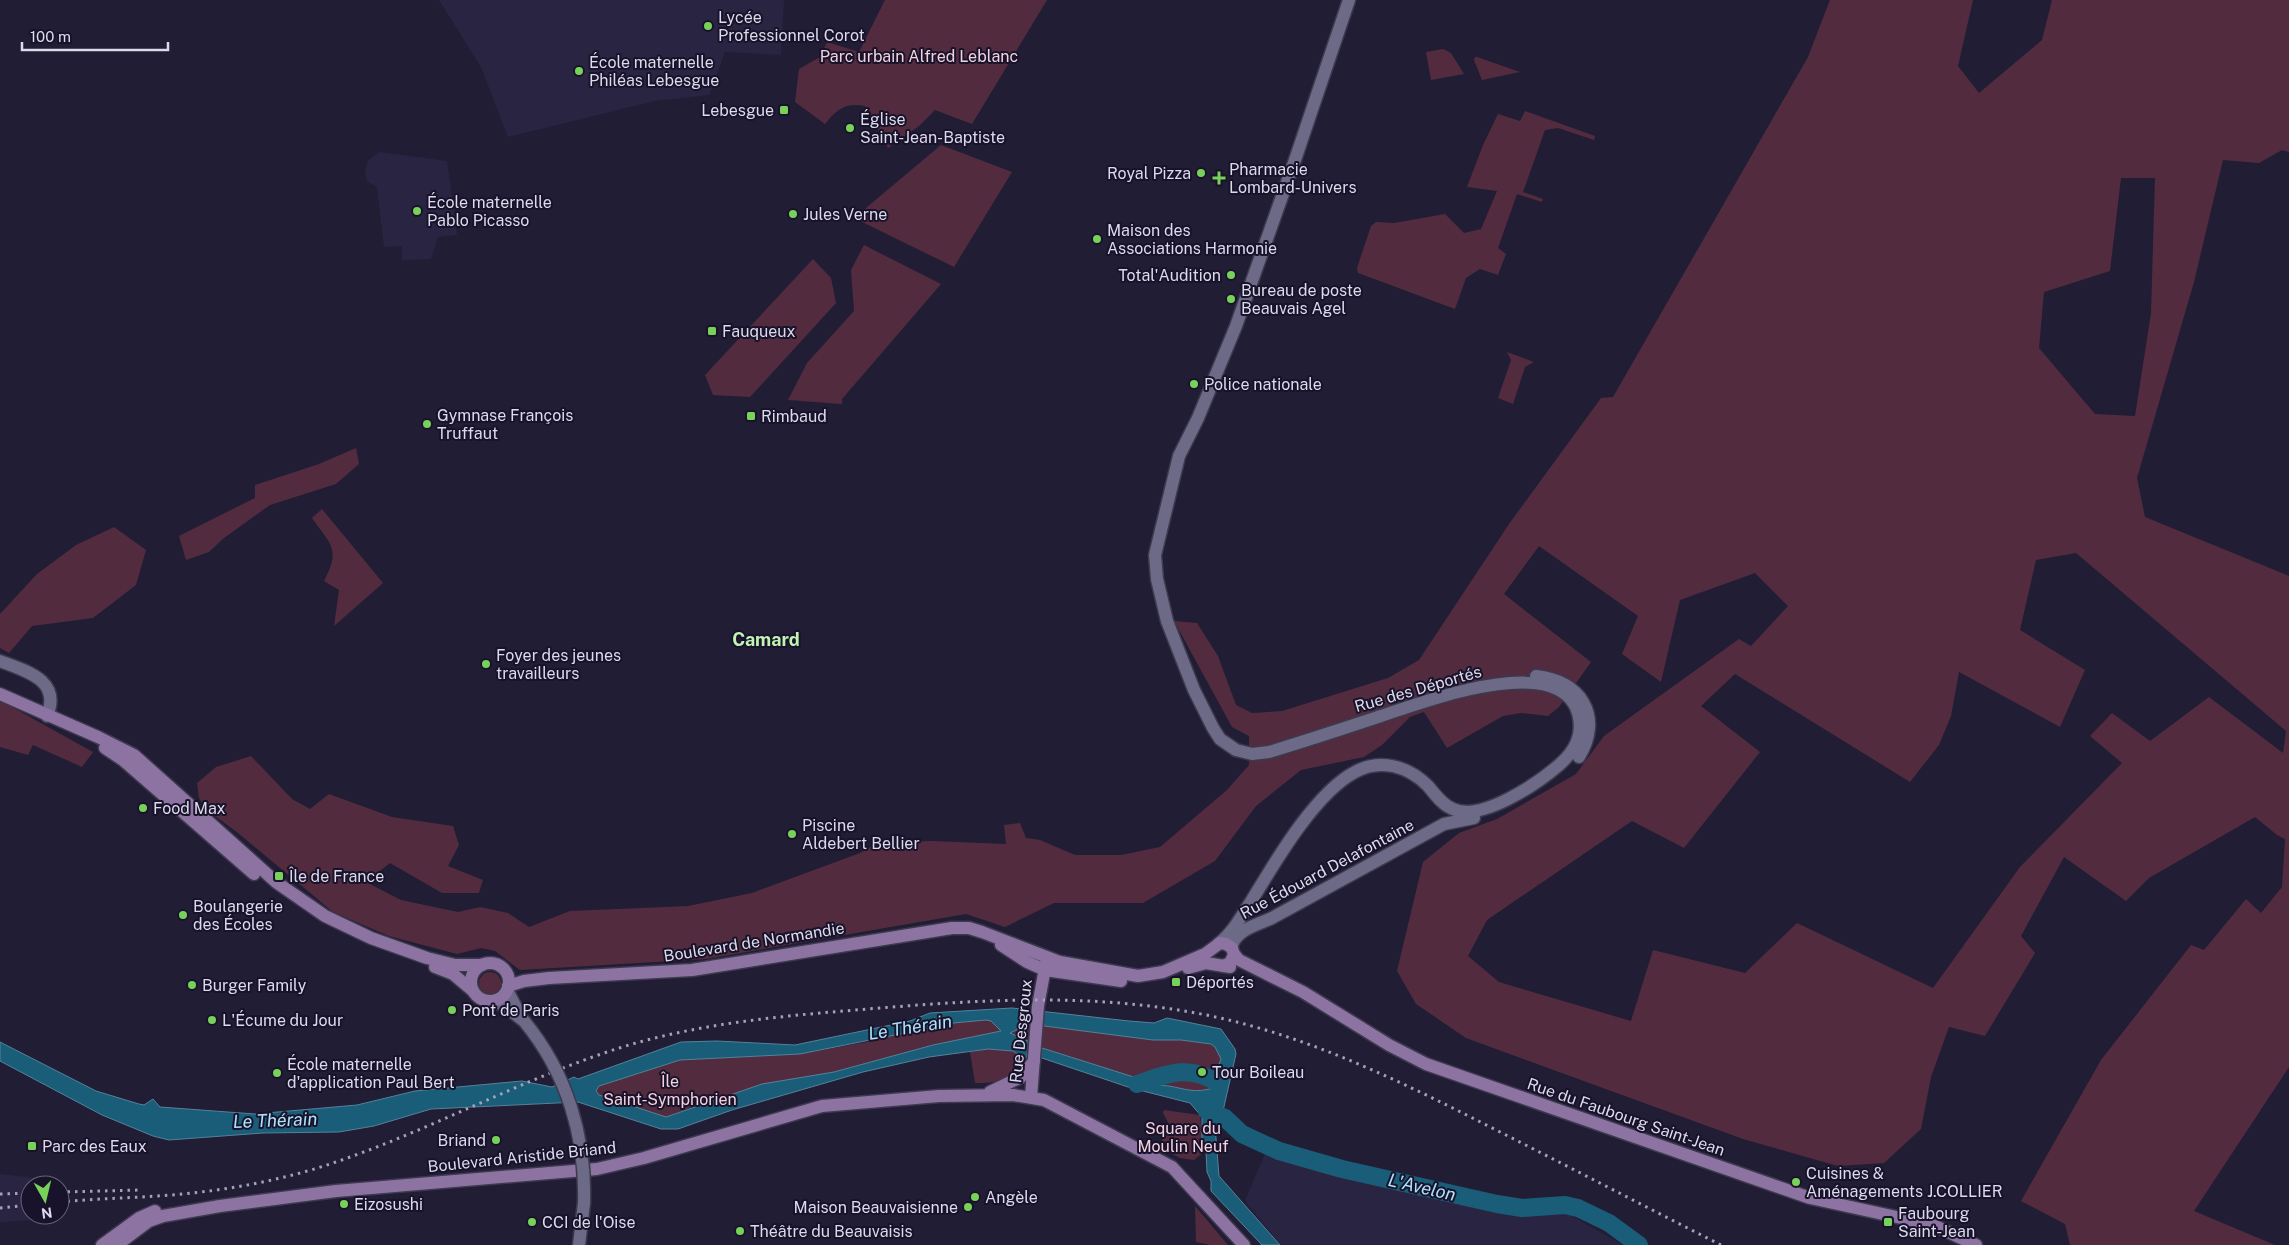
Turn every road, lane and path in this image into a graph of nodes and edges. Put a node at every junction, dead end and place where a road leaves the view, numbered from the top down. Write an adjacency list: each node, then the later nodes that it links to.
1 (1350, 0): 2 (street, Rue des Déportés)
2 (1174, 639): 7 (street, Rue des Déportés); 8 (street, Rue des Déportés)
3 (0, 661): 5 (street)
4 (0, 694): 5 (main road)
5 (52, 718): 6 (main road)
6 (152, 777): 11 (main road); 17 (main road)
7 (1444, 824): 9 (street, Rue Édouard Delafontaine)
8 (1215, 947): 9 (main road); 10 (main road, Rue des Déportés); 12 (main road)
9 (1232, 951): 12 (main road); 15 (main road, Rue du Faubourg Saint-Jean)
10 (1046, 964): 12 (main road); 14 (main road, Boulevard de Normandie); 20 (main road, Rue Desgroux)
11 (482, 965): 13 (main road); 17 (main road)
12 (1220, 966): 15 (main road, Rue du Faubourg Saint-Jean)
13 (505, 971): 14 (main road, Boulevard de Normandie); 16 (main road)
14 (549, 978): 16 (main road, Boulevard de Normandie)
15 (1280, 980): 28 (main road, Rue du Faubourg Saint-Jean)
16 (508, 988): 18 (main road); 19 (street)
17 (472, 990): 18 (main road)
18 (493, 1001): 19 (street)
19 (524, 1021): 26 (street, bridge)
20 (1034, 1061): 21 (main road); 22 (main road, Rue Desgroux)
21 (983, 1095): 22 (main road, Boulevard Aristide Briand); 23 (main road, Boulevard Aristide Briand)
22 (1031, 1097): 27 (main road, Boulevard Aristide Briand)
23 (151, 1216): 24 (main road); 25 (main road)
24 (102, 1245)
25 (117, 1245)
26 (579, 1245)
27 (1244, 1245)
28 (1976, 1245)

